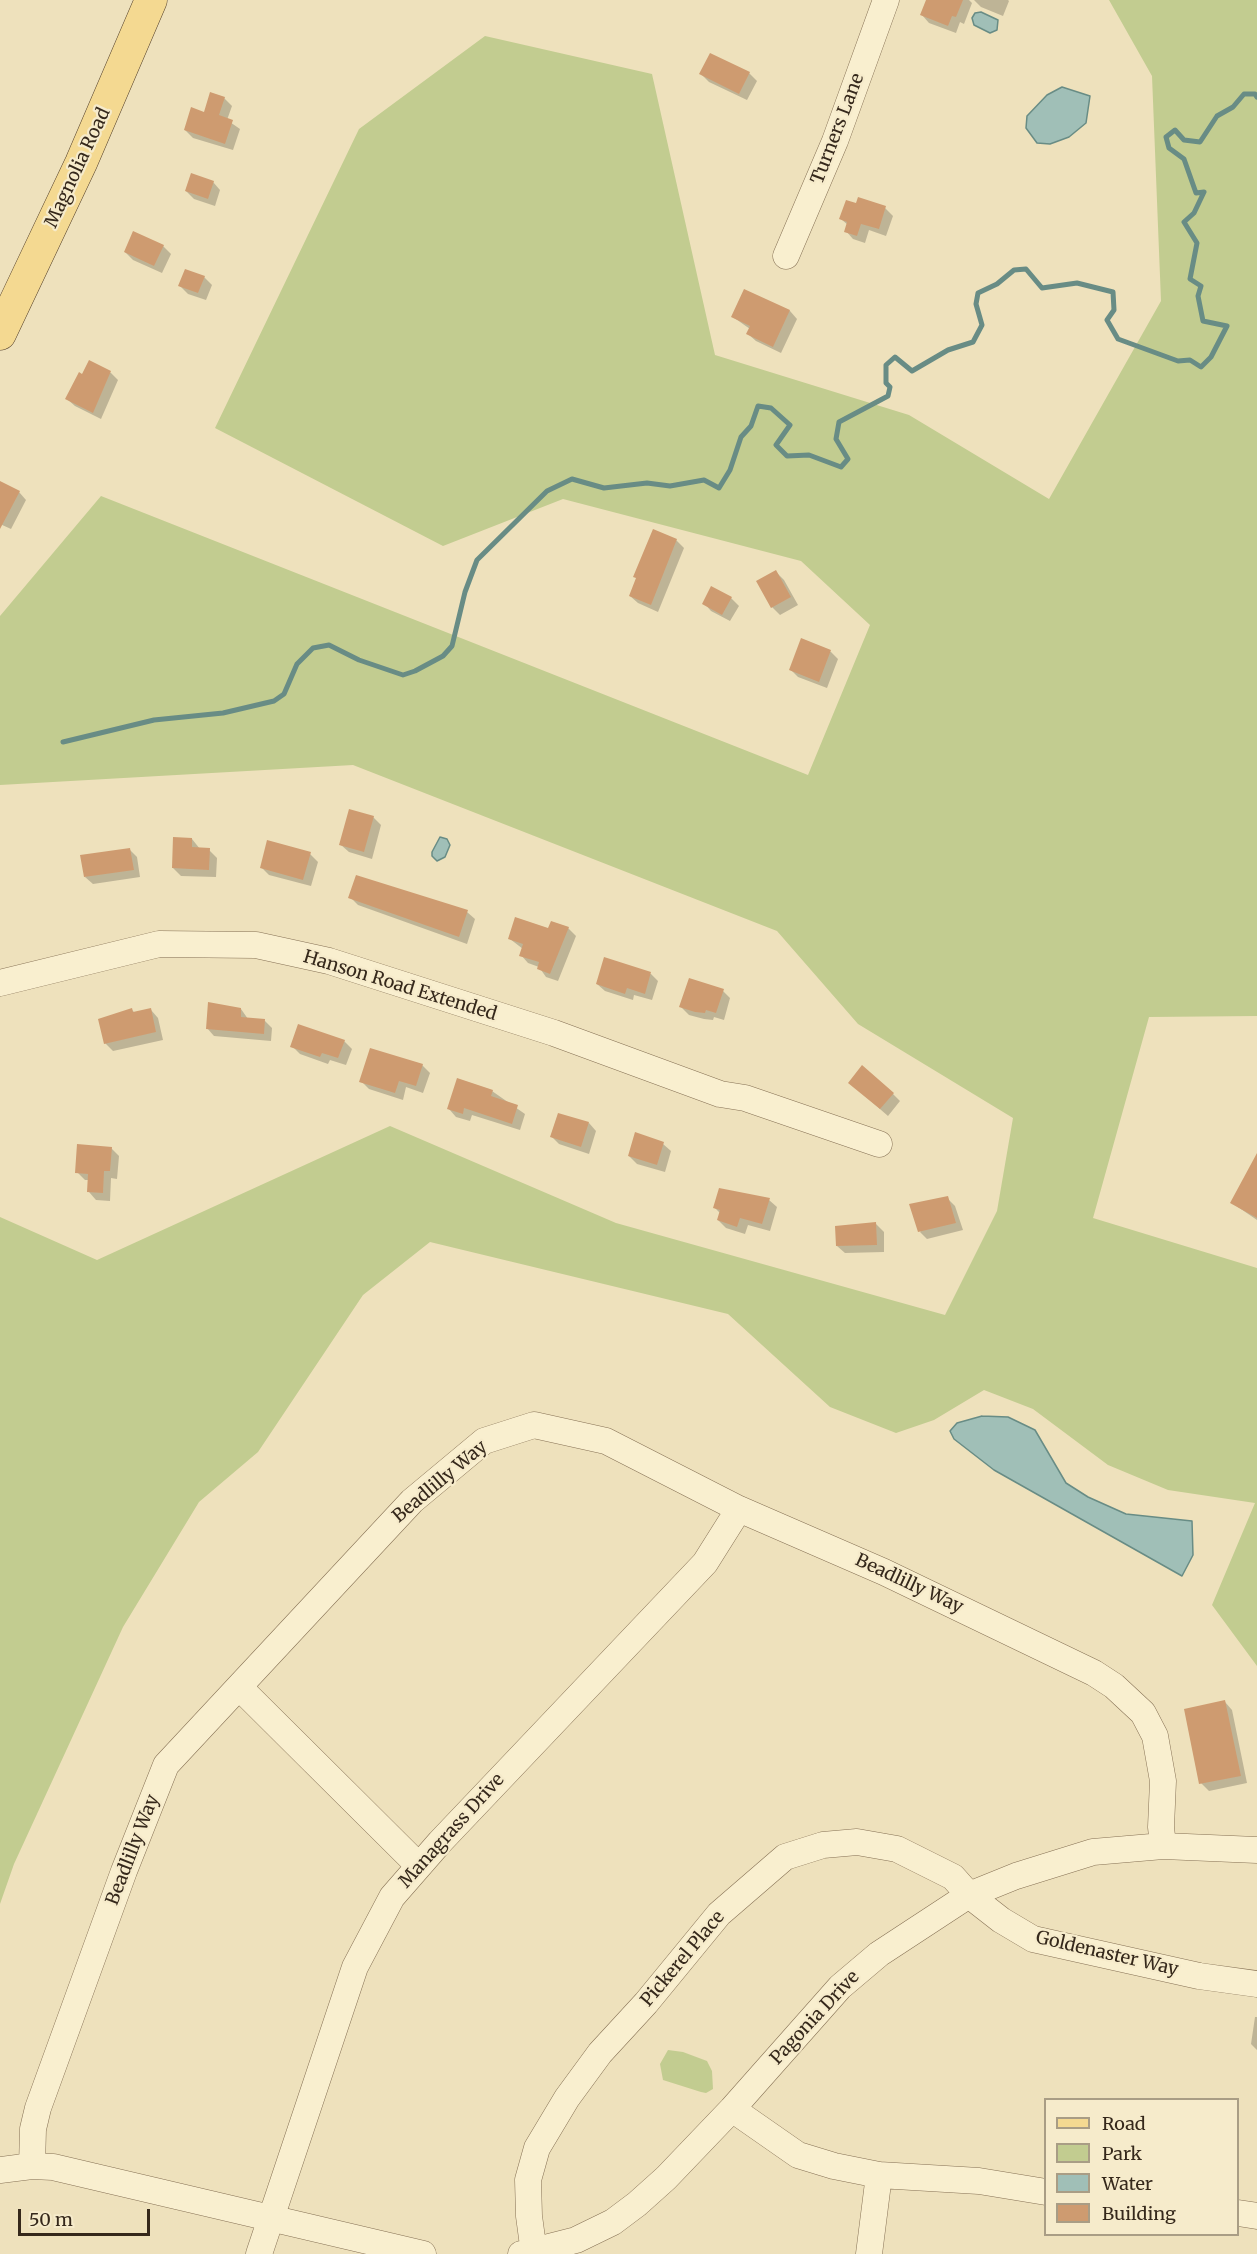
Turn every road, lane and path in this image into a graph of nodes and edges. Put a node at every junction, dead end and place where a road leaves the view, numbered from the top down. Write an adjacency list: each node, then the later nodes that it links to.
1 (151, 0): 4 (main road, Magnolia Road)
2 (886, 0): 3 (street, Turners Lane)
3 (786, 256)
4 (0, 334)
5 (0, 983): 6 (street, Hanson Road Extended)
6 (879, 1144)
7 (739, 1509): 8 (street, Beadlilly Way); 9 (street, Beadlilly Way); 11 (street, Managrass Drive)
8 (238, 1687): 11 (street); 15 (street, Beadlilly Way)
9 (1163, 1846): 10 (street, Pagonia Drive); 12 (street, Pagonia Drive)
10 (1257, 1850)
11 (419, 1866): 21 (street, Managrass Drive)
12 (969, 1895): 13 (street, Goldenaster Way); 14 (street, Pagonia Drive); 22 (street, Pickerel Place)
13 (1257, 1984)
14 (732, 2109): 17 (street); 22 (street, Pagonia Drive)
15 (32, 2166): 16 (street); 21 (street)
16 (0, 2170)
17 (879, 2175): 18 (street); 25 (street)
18 (1044, 2192)
19 (1239, 2213): 20 (street)
20 (1257, 2216)
21 (269, 2217): 23 (street, Managrass Drive); 24 (street)
22 (527, 2253)
23 (259, 2254)
24 (423, 2254)
25 (869, 2254)

